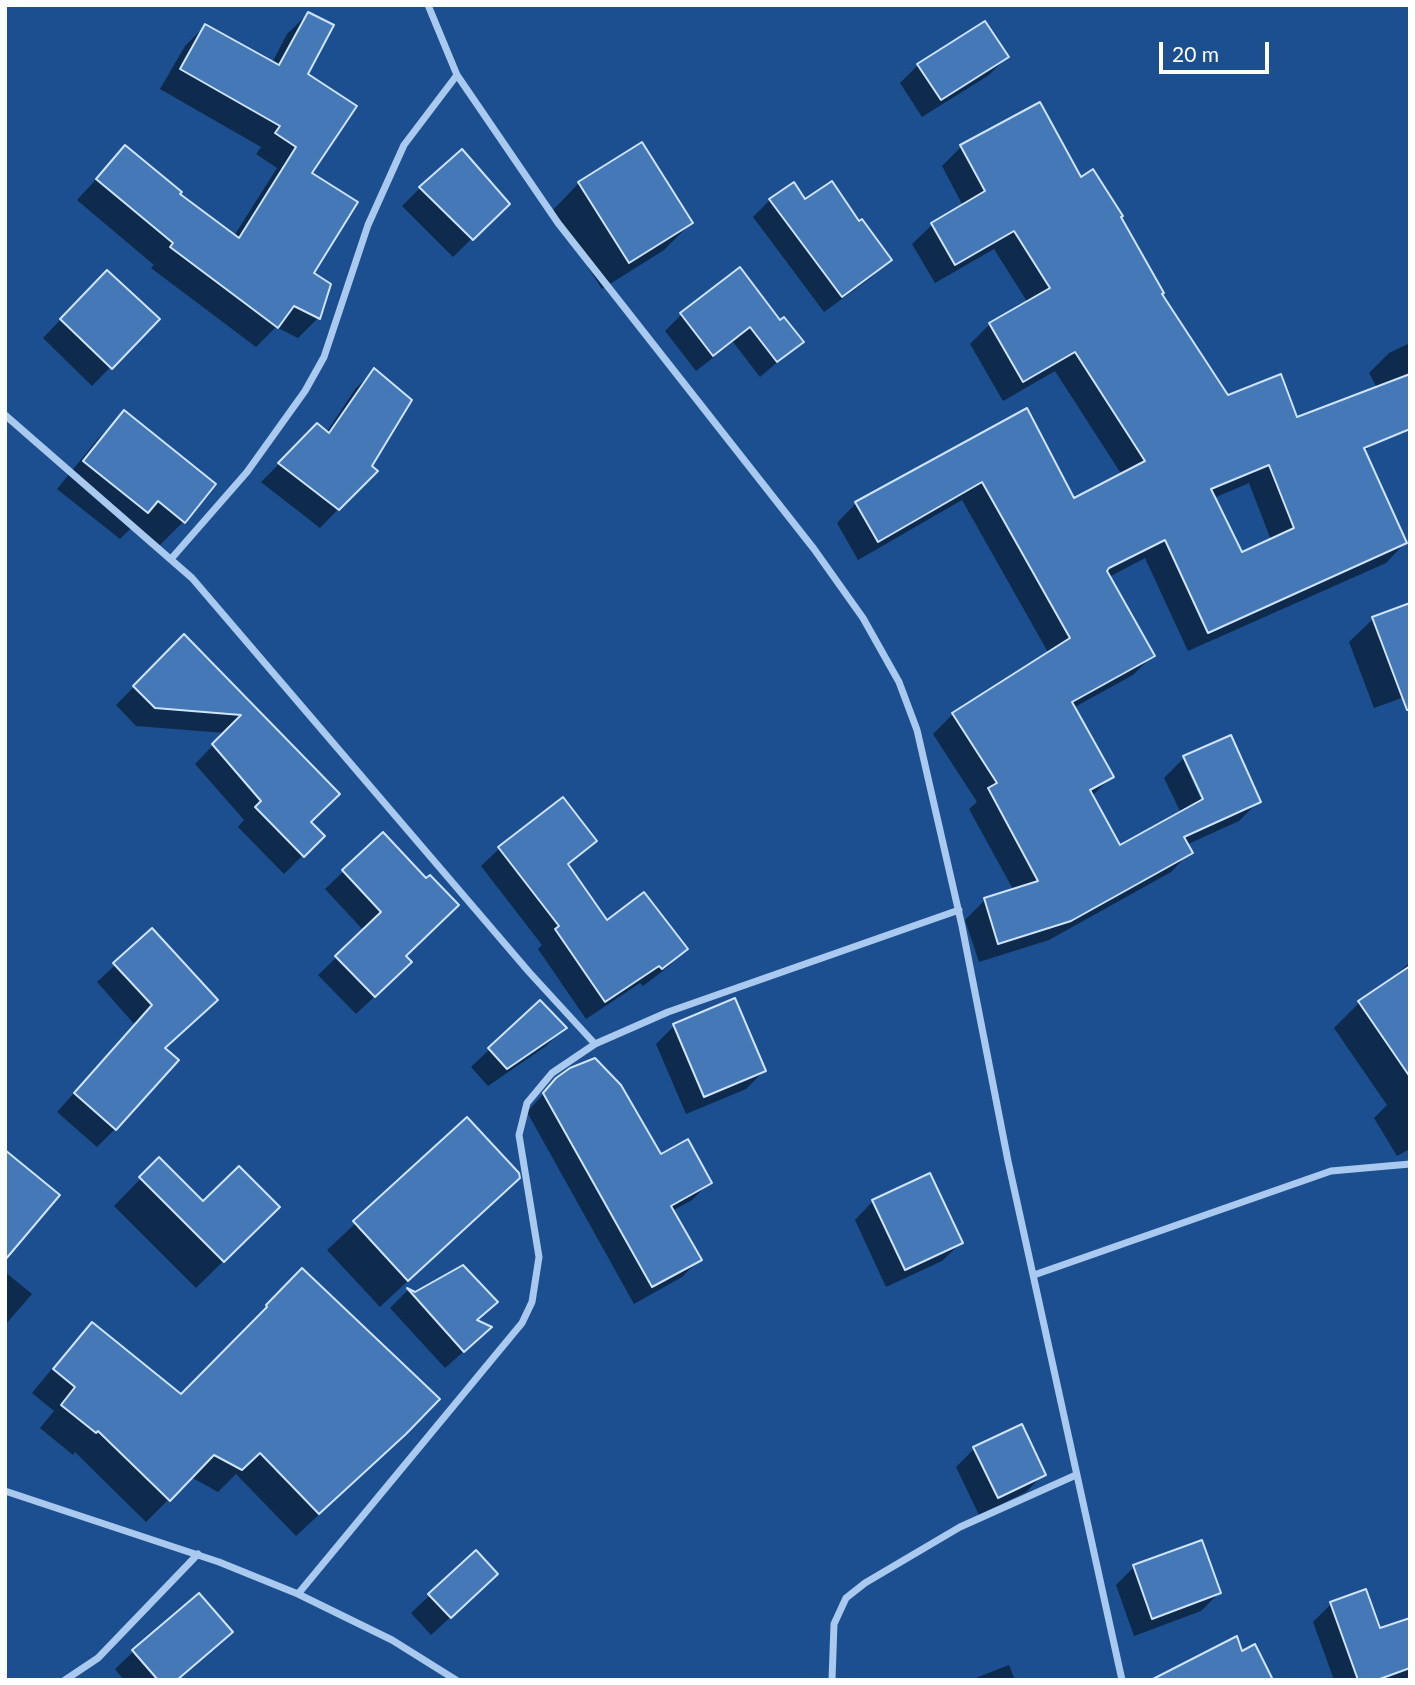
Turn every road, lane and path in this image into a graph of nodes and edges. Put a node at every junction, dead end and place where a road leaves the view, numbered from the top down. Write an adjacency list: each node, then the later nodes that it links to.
1 (428, 5): 2 (street)
2 (457, 75): 4 (street); 5 (street)
3 (5, 415): 4 (street)
4 (171, 559): 6 (street)
5 (958, 910): 6 (street); 8 (street)
6 (595, 1044): 12 (street)
7 (1410, 1164): 8 (street)
8 (1034, 1275): 9 (street)
9 (1076, 1475): 15 (street); 16 (street)
10 (5, 1491): 11 (street)
11 (198, 1554): 12 (street); 13 (street)
12 (298, 1594): 14 (street)
13 (65, 1680)
14 (456, 1680)
15 (832, 1680)
16 (1122, 1680)

